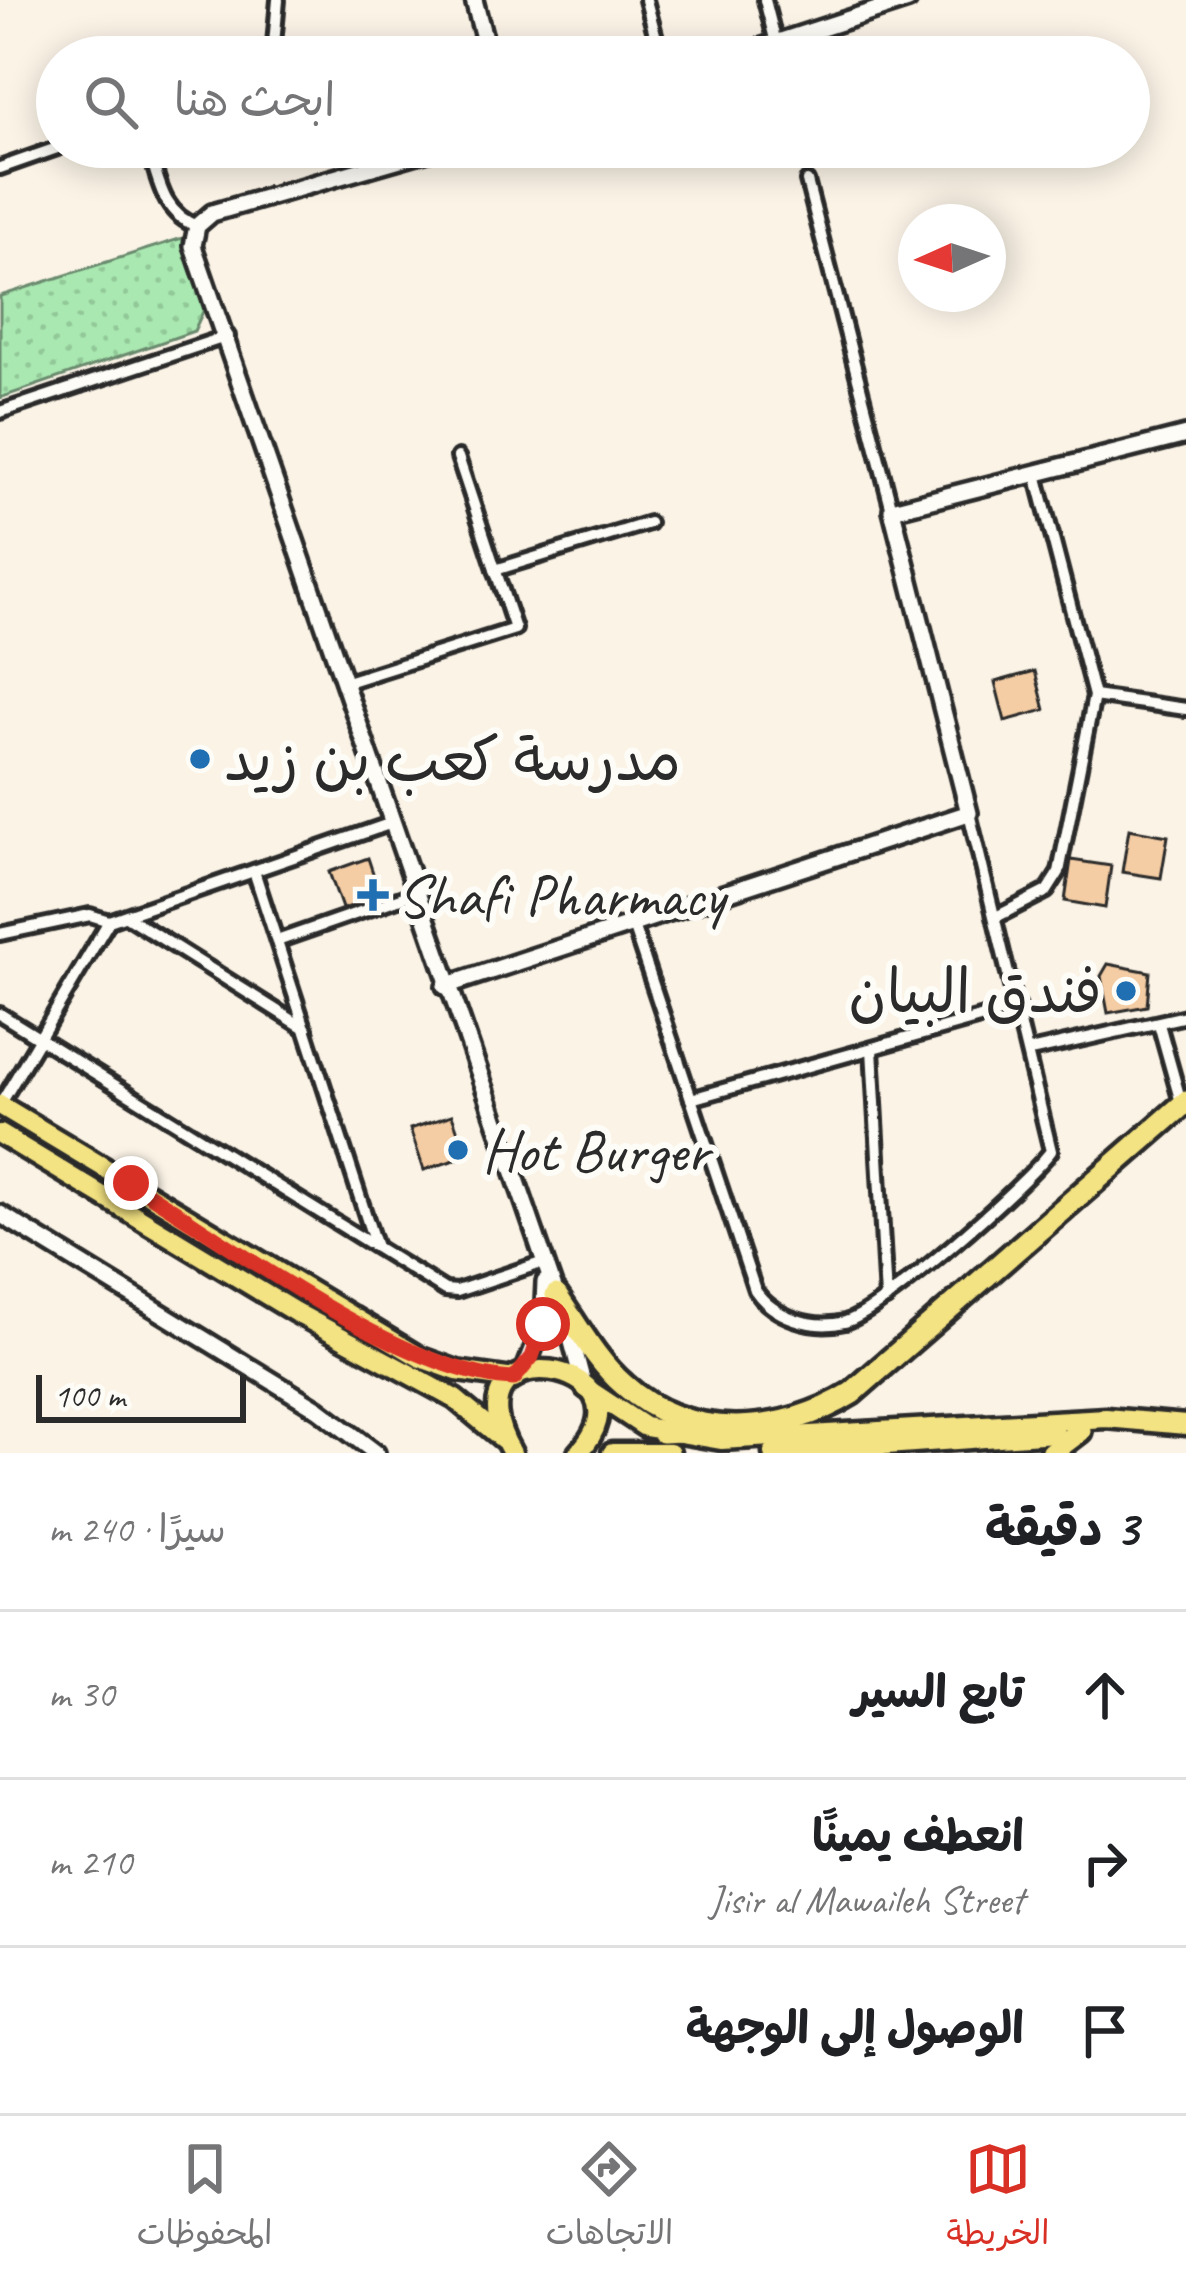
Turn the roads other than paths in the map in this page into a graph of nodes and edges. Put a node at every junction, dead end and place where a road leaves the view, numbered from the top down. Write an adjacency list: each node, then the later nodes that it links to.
1 (278, 0): 7 (street)
2 (474, 0): 8 (street)
3 (646, 0): 9 (street)
4 (765, 0): 10 (street)
5 (908, 0): 6 (street)
6 (882, 4): 11 (street)
7 (275, 36)
8 (483, 36)
9 (655, 36)
10 (774, 36)
11 (795, 36)
12 (36, 155): 13 (street)
13 (0, 168)
14 (155, 168): 17 (street)
15 (369, 168): 17 (street)
16 (807, 181): 23 (street)
17 (197, 226): 18 (street)
18 (227, 336): 19 (street); 26 (street)
19 (0, 412)
20 (1186, 435): 22 (street)
21 (458, 458): 25 (street)
22 (1036, 474): 23 (street); 27 (street)
23 (892, 510): 29 (street)
24 (649, 523): 25 (street)
25 (495, 570): 26 (street)
26 (347, 682): 30 (street)
27 (1094, 696): 28 (street); 34 (street)
28 (1186, 710)
29 (969, 813): 34 (street); 36 (street)
30 (392, 823): 31 (street); 32 (street)
31 (254, 871): 33 (street); 38 (street)
32 (416, 893): 38 (street); 39 (street)
33 (125, 916): 35 (street); 44 (street)
34 (996, 917): 40 (street)
35 (109, 921): 37 (street); 45 (street)
36 (633, 925): 39 (street); 48 (street)
37 (0, 934)
38 (277, 941): 44 (street)
39 (446, 986): 54 (street)
40 (1019, 1007): 46 (street); 47 (street)
41 (0, 1014): 45 (street)
42 (1186, 1016): 43 (street)
43 (1159, 1024): 47 (street); 49 (street)
44 (306, 1029): 53 (street)
45 (38, 1038): 50 (street); 53 (street)
46 (872, 1048): 48 (street); 56 (street)
47 (1030, 1051): 56 (street)
48 (691, 1099): 56 (street)
49 (1184, 1104): 59 (highway)
50 (0, 1105): 57 (main road)
51 (0, 1134): 64 (main road)
52 (0, 1214): 65 (street)
53 (376, 1247): 54 (street)
54 (543, 1268): 55 (street); 57 (street)
55 (556, 1295): 58 (street); 59 (highway)
56 (886, 1299)
57 (519, 1375): 58 (main road); 64 (main road)
58 (585, 1385): 63 (main road); 66 (main road)
59 (783, 1423): 63 (highway)
60 (1152, 1423): 61 (main road); 62 (main road); 63 (main road)
61 (1186, 1425)
62 (1080, 1431): 68 (main road); 69 (highway)
63 (666, 1443): 67 (main road)
64 (510, 1449)
65 (376, 1453)
66 (578, 1453)
67 (612, 1453)
68 (773, 1453)
69 (1052, 1453)

